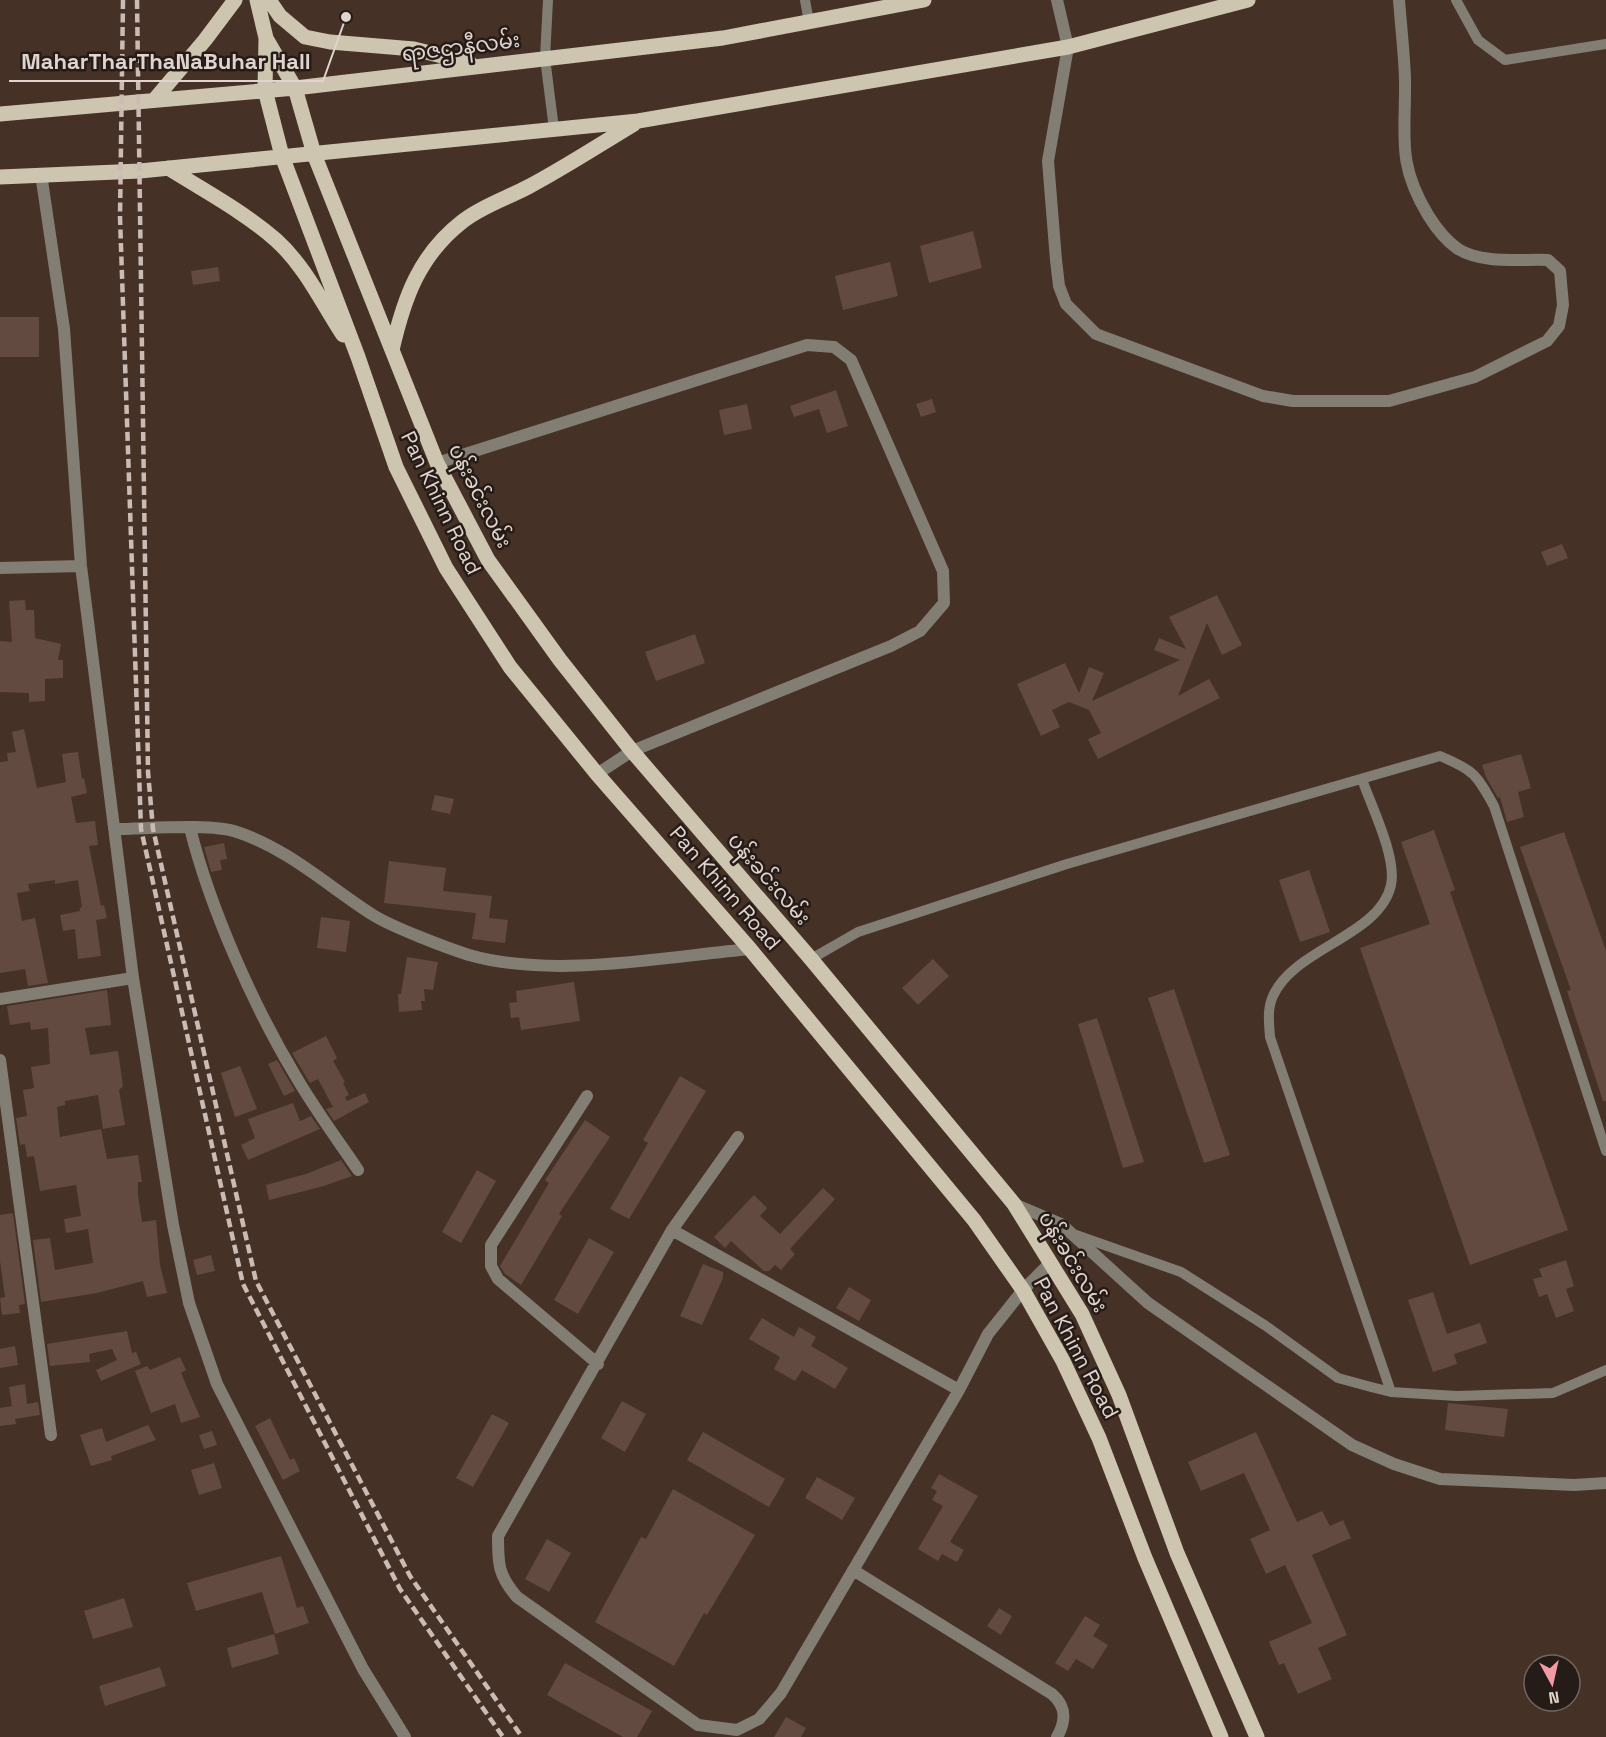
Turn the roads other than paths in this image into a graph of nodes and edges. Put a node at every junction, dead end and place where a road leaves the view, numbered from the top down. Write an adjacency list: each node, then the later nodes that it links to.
1 (235, 0): 19 (main road)
2 (257, 0): 12 (main road)
3 (269, 0): 16 (main road)
4 (548, 0): 15 (lane)
5 (805, 0): 11 (lane)
6 (924, 0): 11 (main road, ရာဇဌာနီလမ်း)
7 (1057, 0): 14 (street)
8 (1248, 0): 14 (main road)
9 (1399, 0): 14 (street)
10 (1456, 0): 13 (lane)
11 (809, 22): 15 (main road, ရာဇဌာနီလမ်း)
12 (266, 38): 17 (main road, ပန်းခင်းလမ်း); 18 (main road, Pan Khinn Road)
13 (1606, 44)
14 (1068, 47): 21 (main road)
15 (545, 58): 16 (main road, ရာဇဌာနီလမ်း); 22 (lane)
16 (479, 66): 17 (main road, ရာဇဌာနီလမ်း)
17 (295, 88): 18 (main road, ရာဇဌာနီလမ်း); 23 (main road, ပန်းခင်းလမ်း)
18 (265, 90): 19 (main road, ရာဇဌာနီလမ်း); 24 (main road, Pan Khinn Road)
19 (155, 99): 20 (main road, ရာဇဌာနီလမ်း)
20 (0, 114)
21 (638, 121): 22 (main road); 28 (main road)
22 (554, 129): 23 (main road)
23 (314, 154): 24 (main road); 28 (main road, ပန်းခင်းလမ်း)
24 (282, 156): 25 (main road); 29 (main road, Pan Khinn Road)
25 (168, 168): 26 (main road); 29 (main road)
26 (40, 174): 27 (main road); 31 (street)
27 (0, 177)
28 (392, 350): 30 (main road, ပန်းခင်းလမ်း)
29 (358, 357): 34 (main road, Pan Khinn Road)
30 (437, 462): 33 (main road, ပန်းခင်းလမ်း); 33 (street)
31 (81, 566): 32 (street); 37 (street)
32 (0, 568)
33 (632, 751): 34 (street); 39 (main road, ပန်းခင်းလမ်း)
34 (597, 774): 38 (main road, Pan Khinn Road)
35 (1362, 779): 39 (lane); 46 (lane); 56 (lane)
36 (190, 828): 37 (street); 38 (street); 47 (street)
37 (114, 829): 40 (street)
38 (750, 949): 52 (main road, Pan Khinn Road)
39 (811, 958): 48 (main road, ပန်းခင်းလမ်း)
40 (133, 978): 41 (street); 60 (street)
41 (0, 999)
42 (0, 1060): 44 (street)
43 (587, 1096): 53 (street)
44 (4, 1124): 57 (street)
45 (738, 1137): 49 (street)
46 (1606, 1151)
47 (358, 1170)
48 (1014, 1204): 50 (street); 51 (main road, ပန်းခင်းလမ်း)
49 (672, 1230): 53 (street); 55 (street)
50 (1076, 1235): 56 (lane); 58 (street)
51 (1050, 1263): 52 (street); 63 (main road, ပန်းခင်းလမ်း)
52 (1023, 1290): 55 (street); 62 (main road, Pan Khinn Road)
53 (598, 1364): 59 (street)
54 (1606, 1370): 56 (lane)
55 (959, 1390): 59 (street)
56 (1391, 1392)
57 (51, 1435)
58 (1606, 1483)
59 (853, 1570): 61 (street)
60 (405, 1737)
61 (1057, 1737)
62 (1221, 1737)
63 (1257, 1737)

